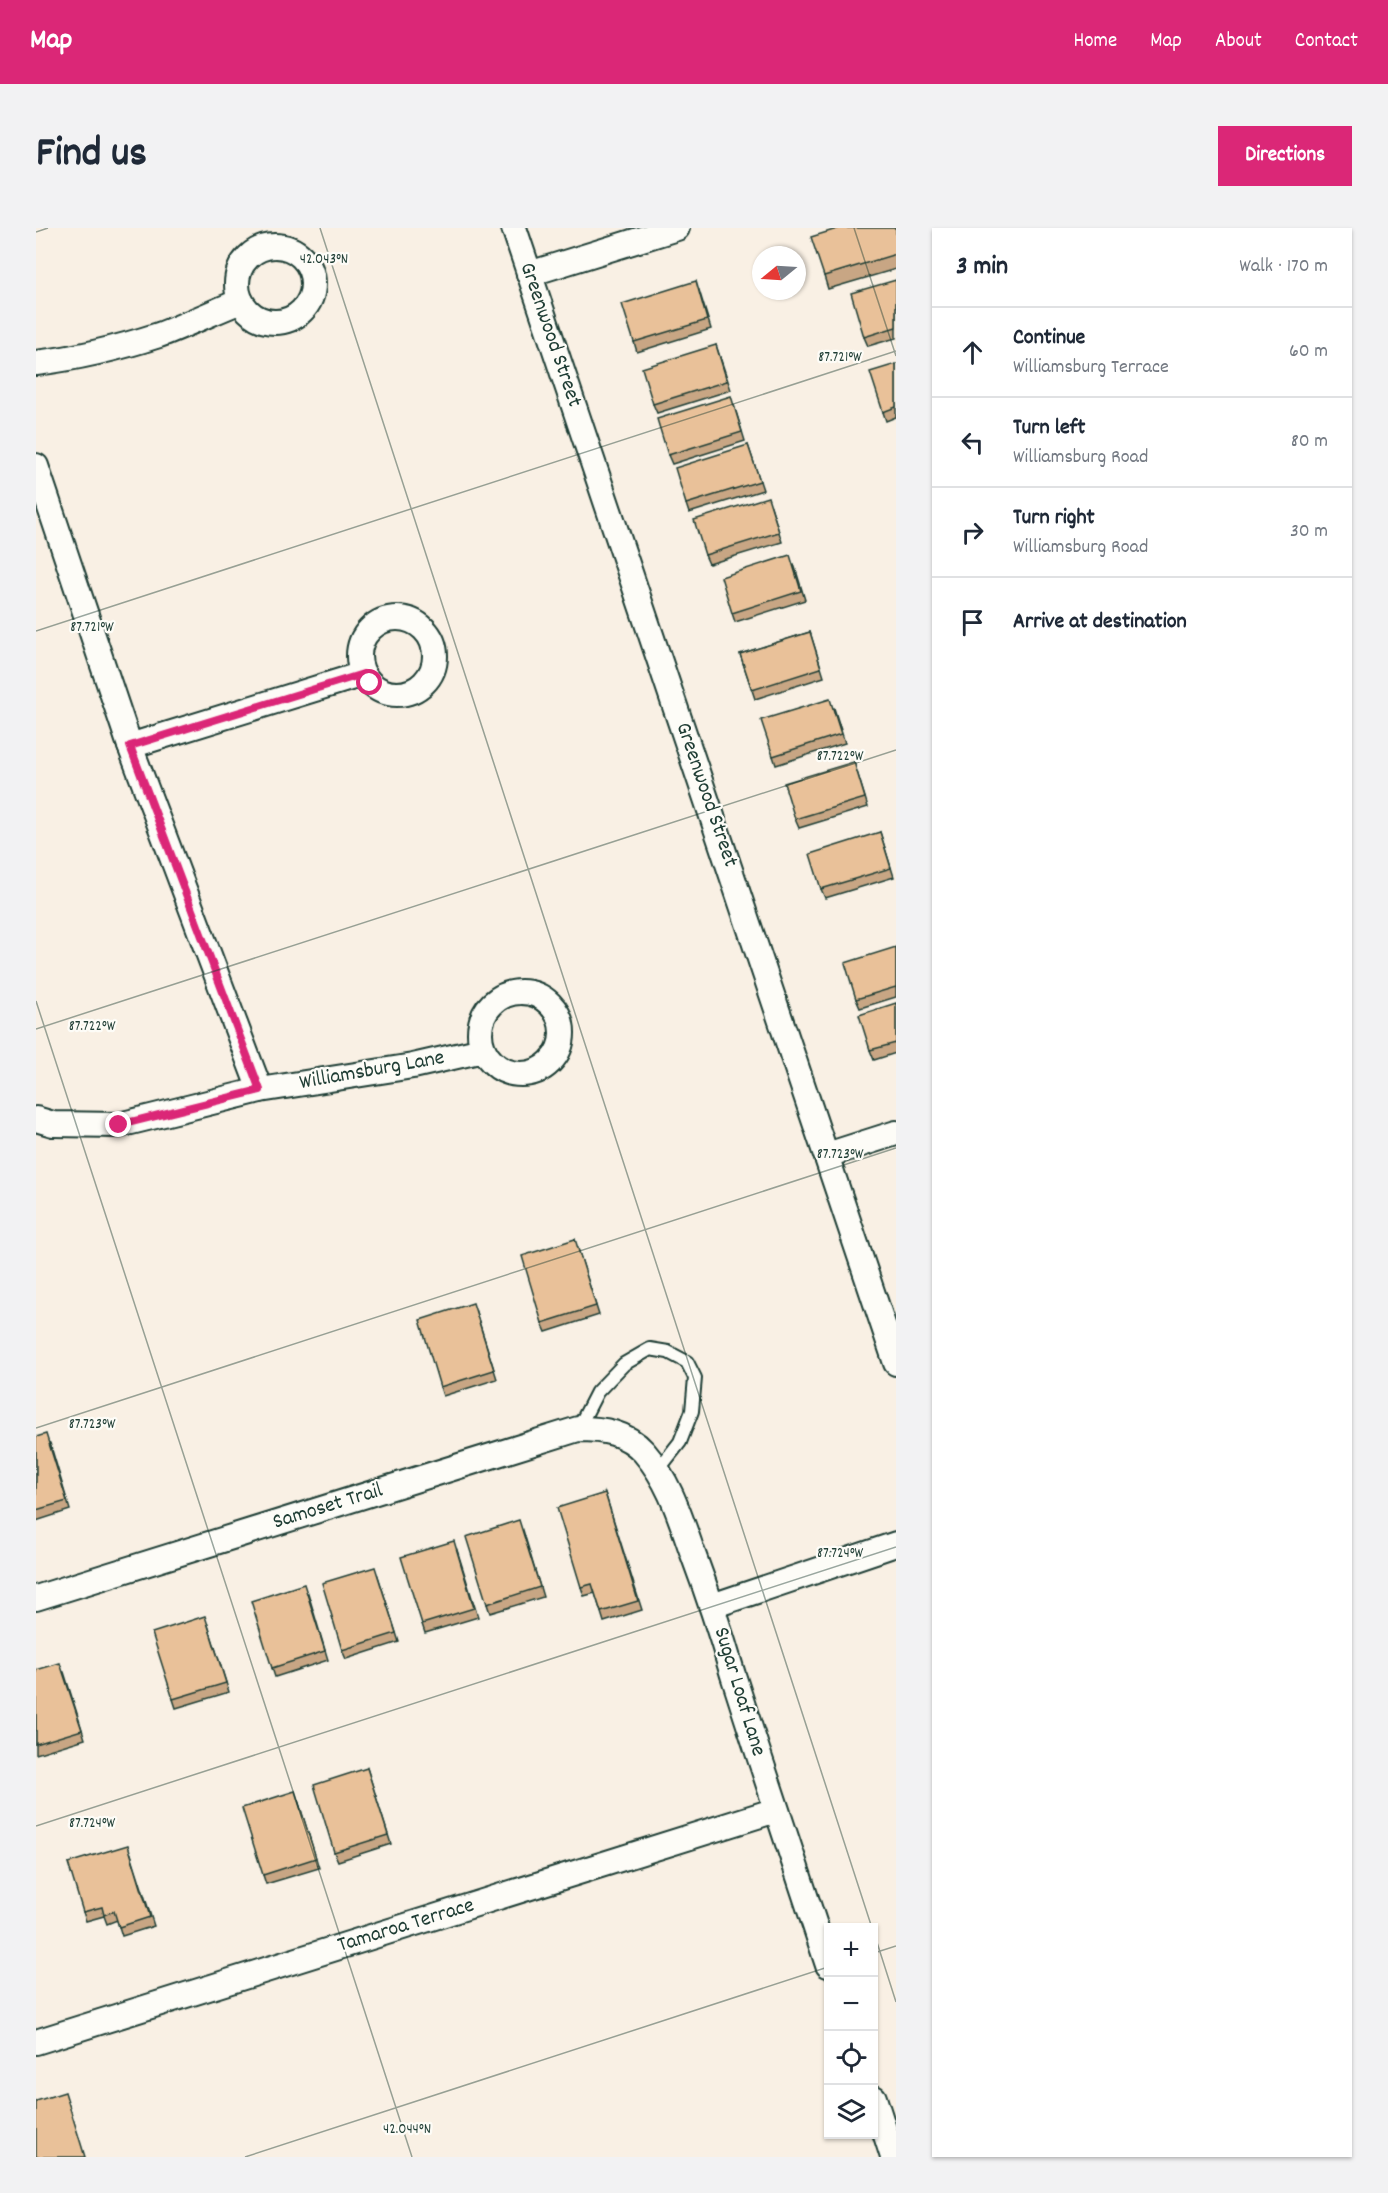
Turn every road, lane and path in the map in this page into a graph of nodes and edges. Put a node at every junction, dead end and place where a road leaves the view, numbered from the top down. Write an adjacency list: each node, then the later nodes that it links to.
1 (514, 228): 3 (street, Greenwood Street)
2 (677, 228): 3 (street)
3 (529, 274): 13 (street, Greenwood Street)
4 (241, 301): 5 (street)
5 (36, 363)
6 (36, 466): 8 (street)
7 (363, 674): 8 (street)
8 (130, 746): 10 (street)
9 (483, 1050): 10 (street, Williamsburg Lane)
10 (260, 1090): 11 (street, Williamsburg Lane)
11 (36, 1119)
12 (896, 1133): 13 (street)
13 (827, 1155): 14 (street, Greenwood Street)
14 (896, 1363)
15 (578, 1429): 16 (street, Samoset Trail); 17 (lane); 19 (street, Samoset Trail)
16 (622, 1435): 17 (street, Sugar Loaf Lane)
17 (658, 1470): 20 (street, Sugar Loaf Lane)
18 (896, 1544): 20 (street)
19 (36, 1598)
20 (712, 1606): 21 (street, Sugar Loaf Lane)
21 (776, 1810): 22 (street, Sugar Loaf Lane); 23 (street, Tamaroa Terrace)
22 (824, 1953)
23 (36, 2042)
24 (878, 2113): 25 (street)
25 (893, 2157)

